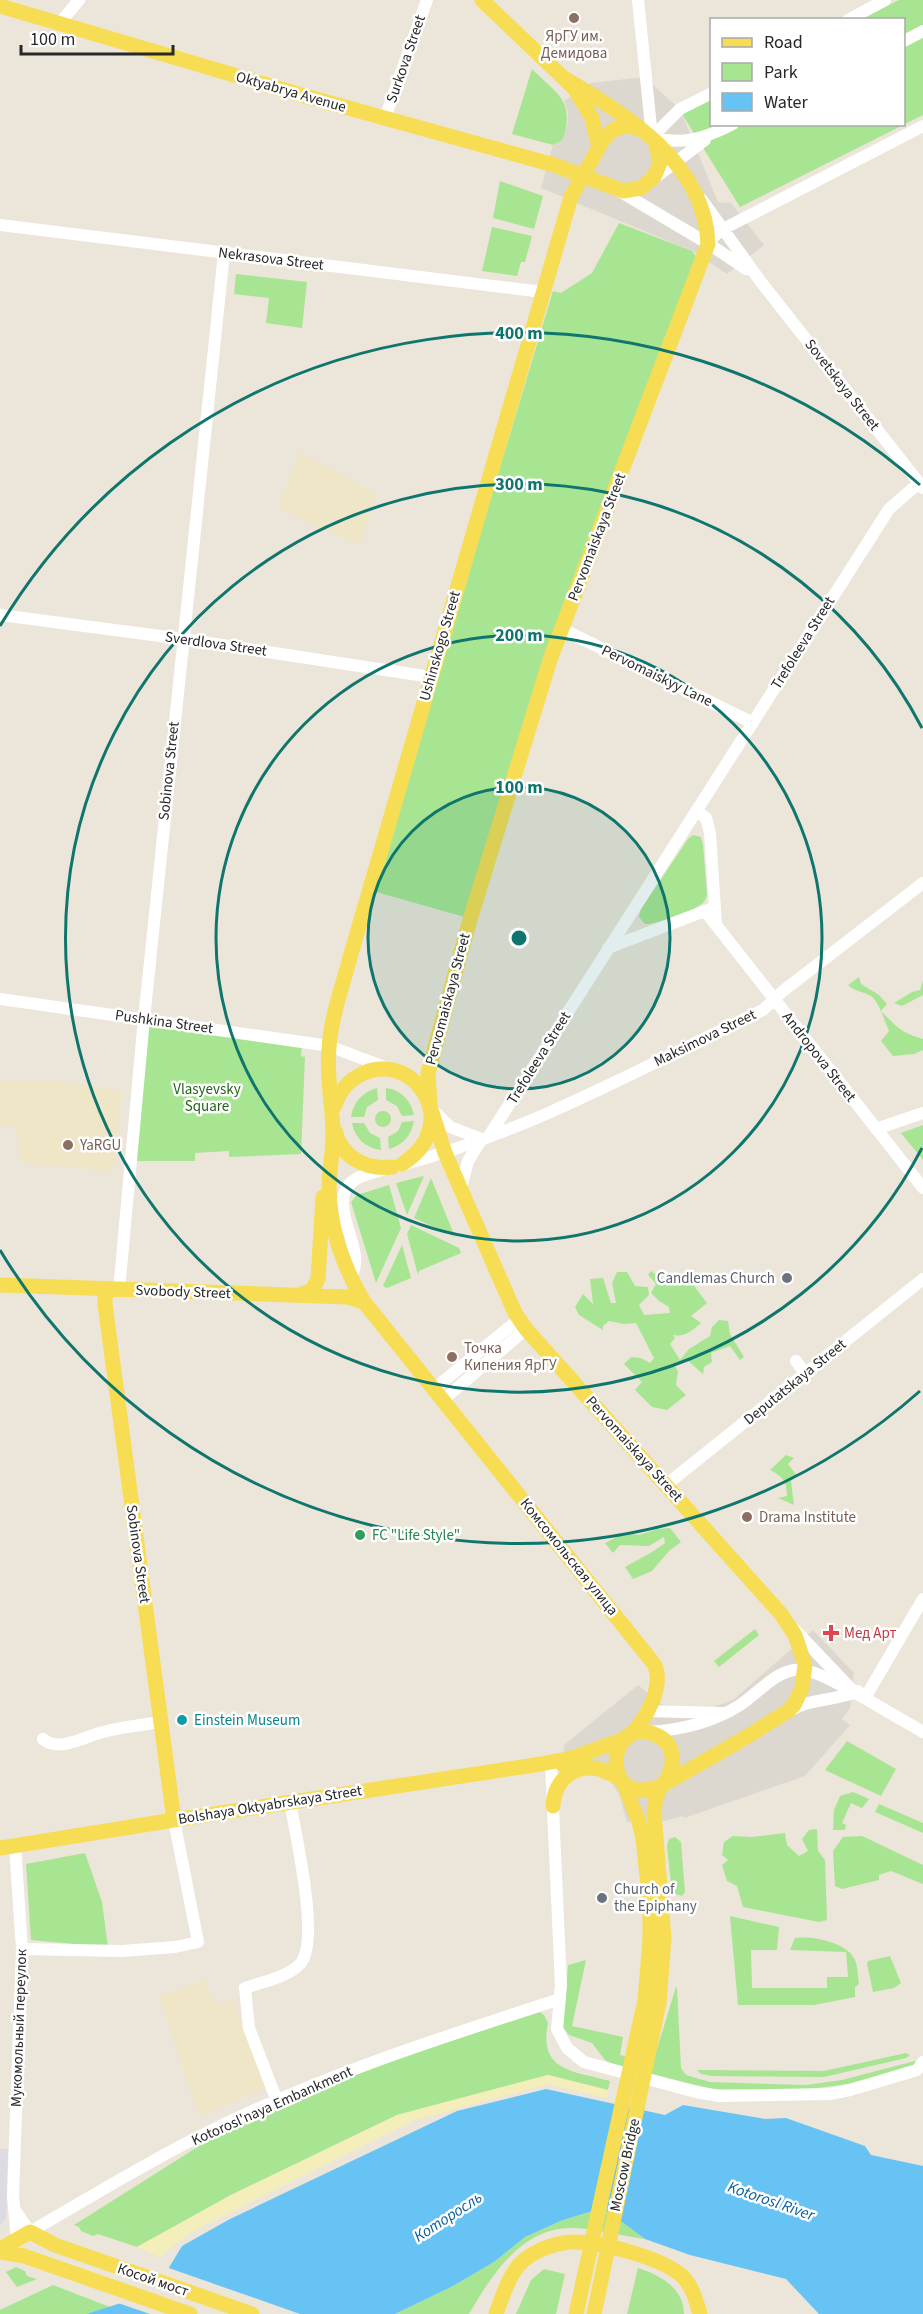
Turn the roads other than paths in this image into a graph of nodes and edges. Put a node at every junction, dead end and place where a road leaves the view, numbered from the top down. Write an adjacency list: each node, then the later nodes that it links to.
1 (79, 0): 8 (street)
2 (427, 0): 13 (street, Surkova Street)
3 (482, 0): 11 (main road)
4 (639, 0): 17 (street)
5 (885, 0): 7 (street)
6 (0, 6): 8 (main road, Oktyabrya Avenue)
7 (852, 18)
8 (60, 23): 13 (main road, Oktyabrya Avenue)
9 (923, 31): 10 (street)
10 (905, 40)
11 (564, 78): 17 (main road); 18 (main road)
12 (710, 94): 17 (street)
13 (386, 118): 20 (main road, Oktyabrya Avenue)
14 (729, 126): 16 (street)
15 (923, 126): 27 (street, Pervomaiskaya Street)
16 (713, 134): 17 (street); 19 (street)
17 (650, 137): 18 (main road); 19 (main road); 22 (main road)
18 (596, 150): 20 (main road); 21 (main road, Ushinskogo Street); 23 (main road)
19 (674, 163): 22 (street); 24 (main road)
20 (554, 165): 21 (main road, Oktyabrya Avenue); 25 (main road)
21 (583, 176): 23 (main road, Oktyabrya Avenue); 25 (main road, Ushinskogo Street)
22 (651, 181): 23 (main road)
23 (612, 187): 28 (street, Sovetskaya Street)
24 (694, 190): 27 (street, Sovetskaya Street); 28 (main road)
25 (571, 197): 31 (main road, Ushinskogo Street)
26 (0, 225): 29 (street, Nekrasova Street)
27 (723, 229): 28 (street, Pervomaiskaya Street); 30 (street, Sovetskaya Street)
28 (708, 244): 30 (street, Sovetskaya Street); 34 (main road, Pervomaiskaya Street)
29 (224, 253): 31 (street, Nekrasova Street); 35 (street, Sobinova Street)
30 (761, 282): 32 (street, Sovetskaya Street)
31 (543, 292): 36 (main road, Ushinskogo Street)
32 (921, 486): 37 (street, Trefoleeva Street)
33 (0, 615): 35 (street, Sverdlova Street)
34 (562, 629): 37 (street, Pervomaiskyy Lane); 49 (main road, Pervomaiskaya Street)
35 (183, 639): 36 (street, Sverdlova Street); 46 (street, Sobinova Street)
36 (431, 677): 47 (main road, Ushinskogo Street)
37 (753, 723): 38 (street, Trefoleeva Street)
38 (696, 811): 40 (street, Trefoleeva Street); 41 (street)
39 (923, 883): 45 (street, Maksimova Street)
40 (633, 908): 42 (street); 43 (street, Trefoleeva Street)
41 (710, 909): 42 (street); 45 (street, Andropova Street)
42 (654, 930): 43 (street)
43 (608, 948): 53 (street, Trefoleeva Street)
44 (0, 999): 46 (street, Pushkina Street)
45 (774, 1000): 52 (street, Andropova Street); 53 (street, Maksimova Street)
46 (144, 1019): 47 (street, Pushkina Street); 62 (street, Sobinova Street)
47 (329, 1046): 48 (street, Pushkina Street); 51 (main road, Ushinskogo Street)
48 (404, 1074): 49 (main road); 51 (main road)
49 (430, 1106): 53 (street); 54 (main road, Pervomaiskaya Street); 55 (main road)
50 (923, 1113): 52 (street)
51 (333, 1123): 55 (main road); 56 (main road)
52 (876, 1129): 58 (street, Andropova Street)
53 (485, 1138): 54 (street, Maksimova Street); 57 (street, Trefoleeva Street)
54 (445, 1153): 55 (street, Maksimova Street); 57 (main road, Pervomaiskaya Street)
55 (397, 1166): 59 (street, Maksimova Street)
56 (329, 1174): 59 (main road); 63 (main road)
57 (460, 1188): 66 (main road, Pervomaiskaya Street)
58 (923, 1188)
59 (351, 1278): 64 (main road); 65 (main road)
60 (923, 1279): 68 (street, Deputatskaya Street)
61 (0, 1286): 62 (main road, Svobody Street)
62 (112, 1289): 63 (main road, Svobody Street); 78 (main road, Sobinova Street)
63 (300, 1296): 64 (main road, Svobody Street)
64 (320, 1296): 65 (main road, Svobody Street)
65 (364, 1302): 69 (main road, Комсомольская улица)
66 (522, 1324): 69 (street); 70 (main road, Pervomaiskaya Street)
67 (796, 1361): 68 (street)
68 (805, 1373): 70 (street, Deputatskaya Street)
69 (438, 1394): 75 (main road, Комсомольская улица)
70 (666, 1485): 72 (main road, Pervomaiskaya Street)
71 (923, 1599): 74 (street)
72 (781, 1614): 73 (main road, Pervomaiskaya Street); 74 (street)
73 (805, 1671): 74 (street); 76 (main road); 77 (street)
74 (860, 1695): 76 (street); 80 (street)
75 (646, 1711): 77 (street); 81 (main road, Комсомольская улица)
76 (788, 1711): 87 (main road)
77 (725, 1714): 79 (street)
78 (160, 1722): 82 (street); 90 (main road, Sobinova Street)
79 (646, 1732): 81 (main road); 87 (main road)
80 (923, 1732)
81 (628, 1736): 83 (main road); 86 (main road)
82 (43, 1739)
83 (556, 1763): 84 (main road); 85 (main road); 88 (main road, Bolshaya Oktyabrskaya Street)
84 (598, 1769): 86 (main road); 89 (main road)
85 (552, 1781): 89 (street)
86 (623, 1782): 87 (main road); 94 (main road)
87 (663, 1784): 94 (main road)
88 (290, 1802): 90 (main road, Bolshaya Oktyabrskaya Street); 96 (street)
89 (553, 1806): 93 (street)
90 (174, 1820): 91 (main road, Bolshaya Oktyabrskaya Street); 92 (street)
91 (7, 1847): 92 (street, Мукомольный переулок)
92 (22, 1949): 97 (street, Мукомольный переулок)
93 (560, 1999): 95 (street); 96 (street, Kotorosl'naya Embankment)
94 (641, 2055): 103 (main road, Moscow Bridge); 104 (main road, Moscow Bridge)
95 (923, 2062)
96 (277, 2101): 97 (street, Kotorosl'naya Embankment)
97 (24, 2236): 98 (main road, Kotorosl'naya Embankment); 99 (main road); 101 (main road, Косой мост)
98 (0, 2251): 99 (main road, Косой мост)
99 (30, 2258): 100 (main road, Косой мост)
100 (190, 2314)
101 (252, 2314)
102 (496, 2314): 105 (main road)
103 (576, 2314)
104 (594, 2314)
105 (700, 2314)

